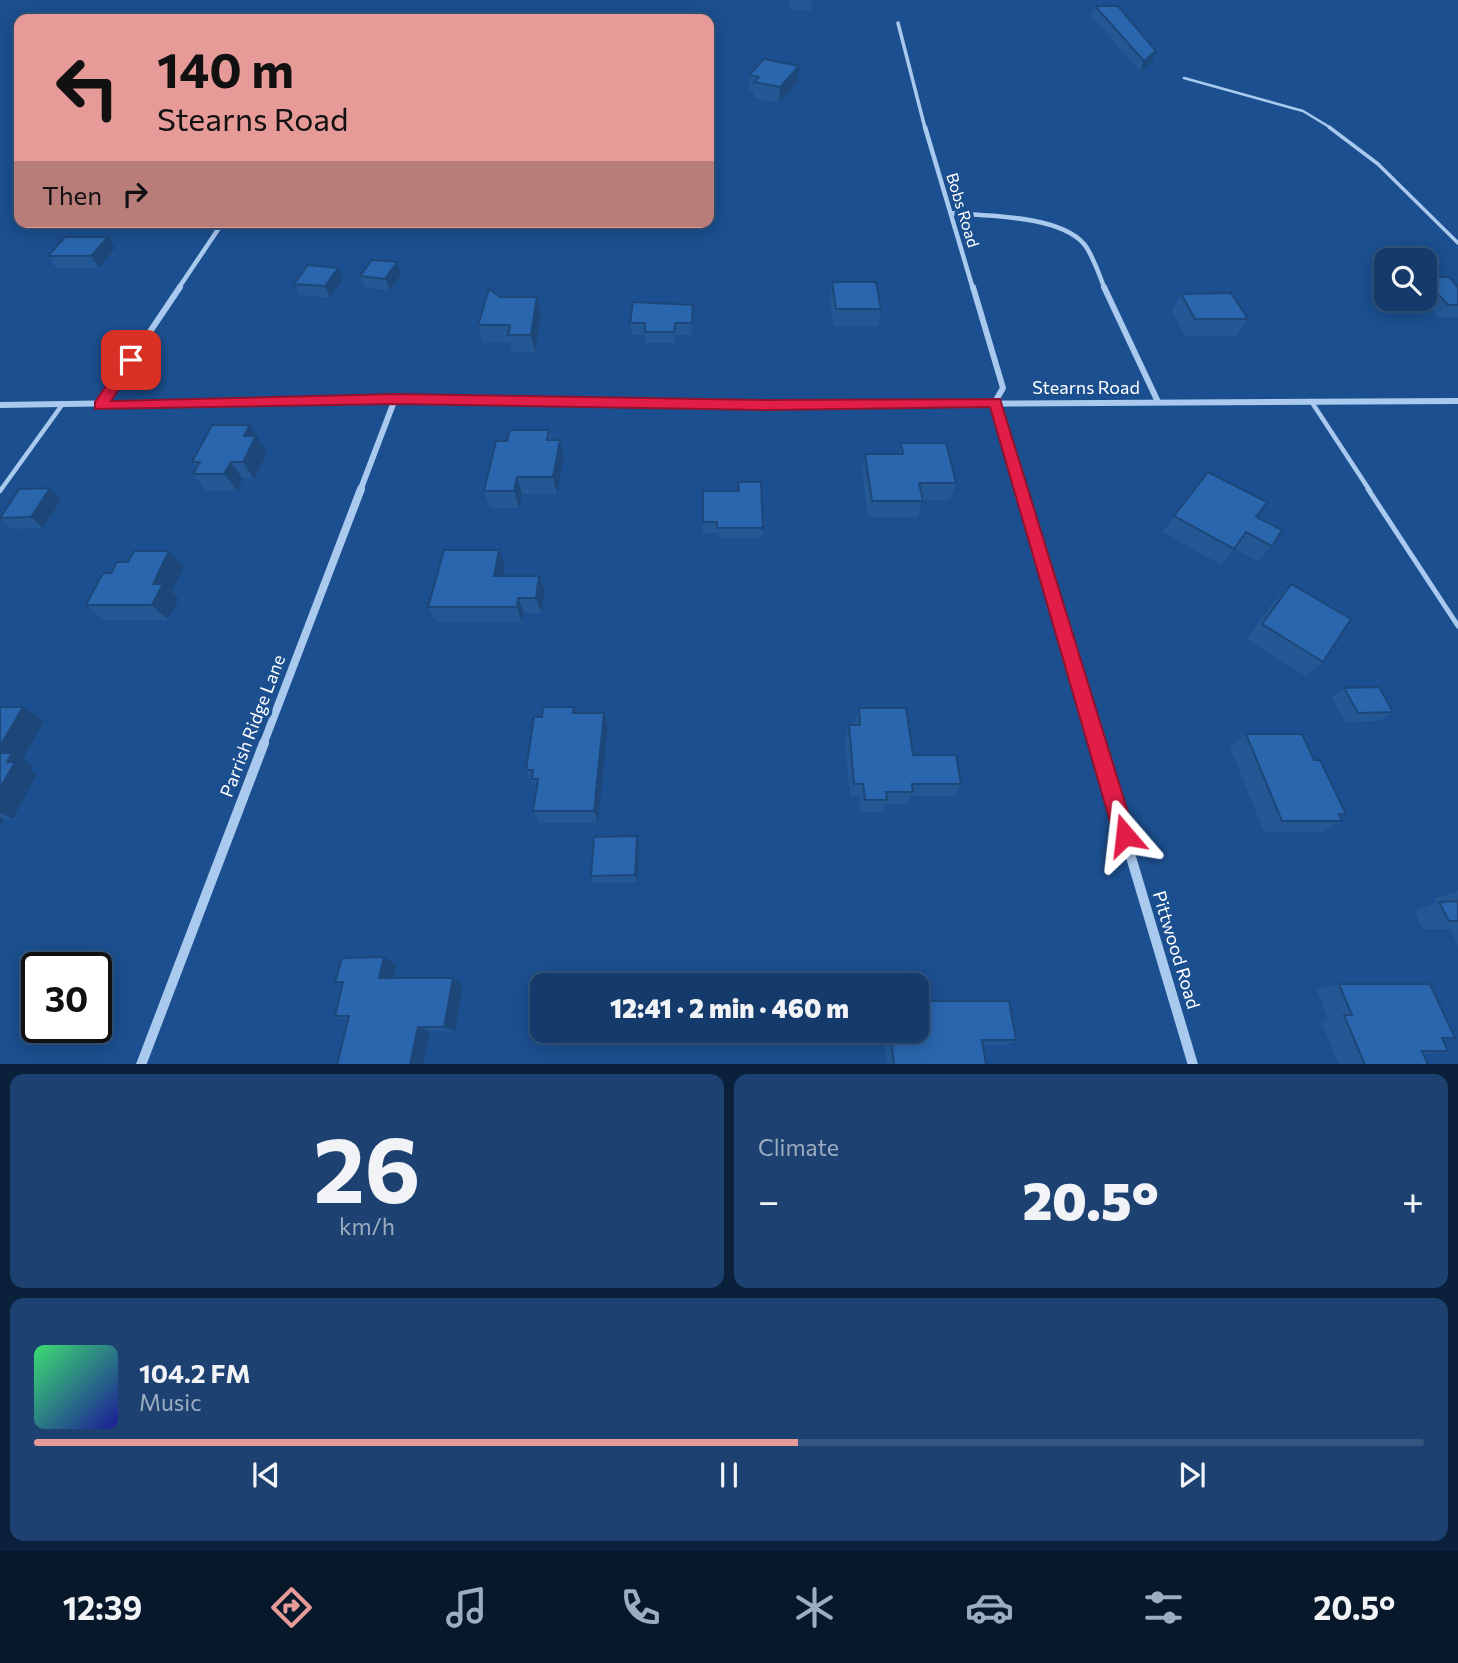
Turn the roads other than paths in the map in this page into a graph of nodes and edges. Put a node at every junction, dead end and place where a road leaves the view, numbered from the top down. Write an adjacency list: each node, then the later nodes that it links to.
1 (898, 23): 3 (street, Bobs Road)
2 (1184, 78): 5 (lane)
3 (951, 213): 9 (street, Bobs Road); 10 (street)
4 (219, 228): 13 (street)
5 (1458, 243)
6 (395, 399): 9 (street, Stearns Road); 13 (street, Stearns Road); 16 (street, Parrish Ridge Lane)
7 (1311, 401): 8 (street, Stearns Road); 10 (street, Stearns Road); 15 (lane)
8 (1458, 401)
9 (995, 402): 10 (street, Stearns Road); 17 (street, Pittwood Road)
10 (1158, 402)
11 (0, 405): 12 (street, Stearns Road)
12 (62, 405): 13 (street, Stearns Road); 14 (lane)
13 (100, 406)
14 (0, 491)
15 (1458, 626)
16 (141, 1064)
17 (1193, 1064)

